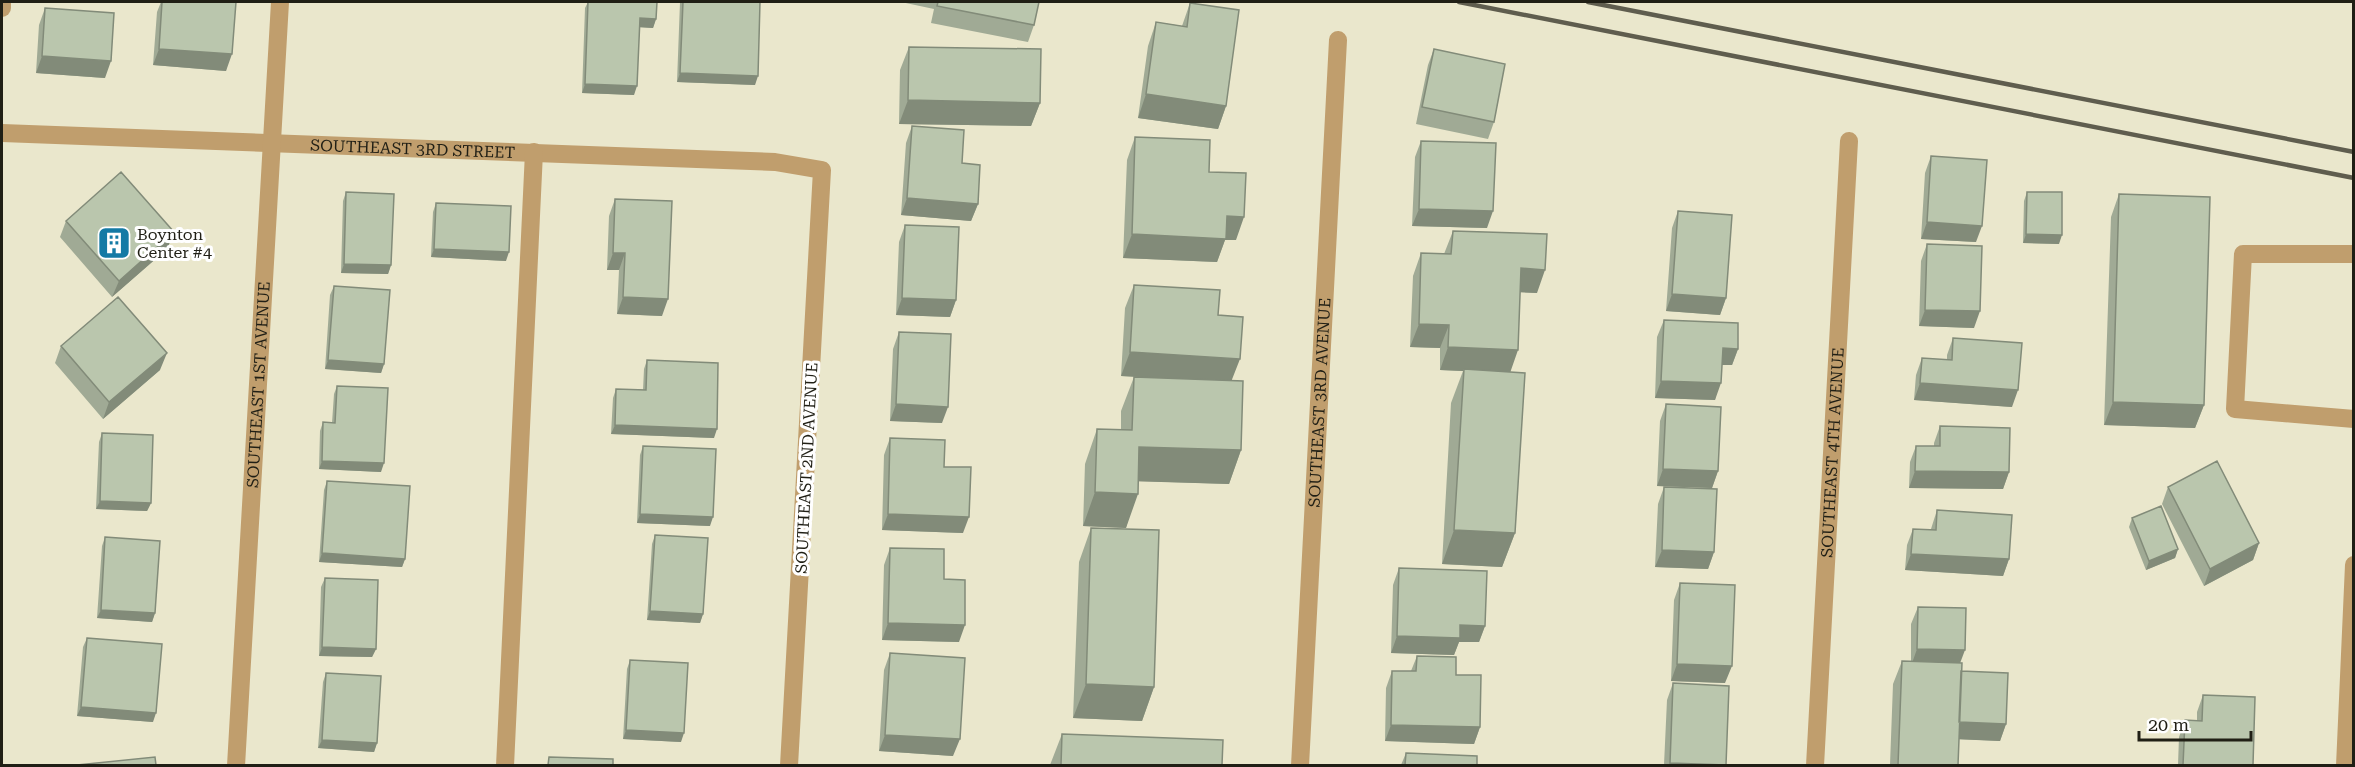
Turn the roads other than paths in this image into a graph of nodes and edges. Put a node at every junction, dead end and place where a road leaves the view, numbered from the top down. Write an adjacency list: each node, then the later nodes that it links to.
1 (2, 2): 3 (street)
2 (280, 2): 7 (street, SOUTHEAST 1ST AVENUE)
3 (2, 8)
4 (1338, 40): 17 (street, SOUTHEAST 3RD AVENUE)
5 (2, 133): 7 (street, SOUTHEAST 3RD STREET)
6 (1849, 141): 18 (street, SOUTHEAST 4TH AVENUE)
7 (273, 144): 8 (street, SOUTHEAST 3RD STREET); 14 (street, SOUTHEAST 1ST AVENUE)
8 (534, 152): 9 (street, SOUTHEAST 3RD STREET); 15 (street)
9 (822, 170): 16 (street, SOUTHEAST 2ND AVENUE)
10 (2354, 254): 11 (street)
11 (2354, 419)
12 (2354, 565): 13 (street)
13 (2353, 604): 19 (street)
14 (236, 765)
15 (505, 765)
16 (789, 765)
17 (1300, 765)
18 (1815, 765)
19 (2345, 765)

